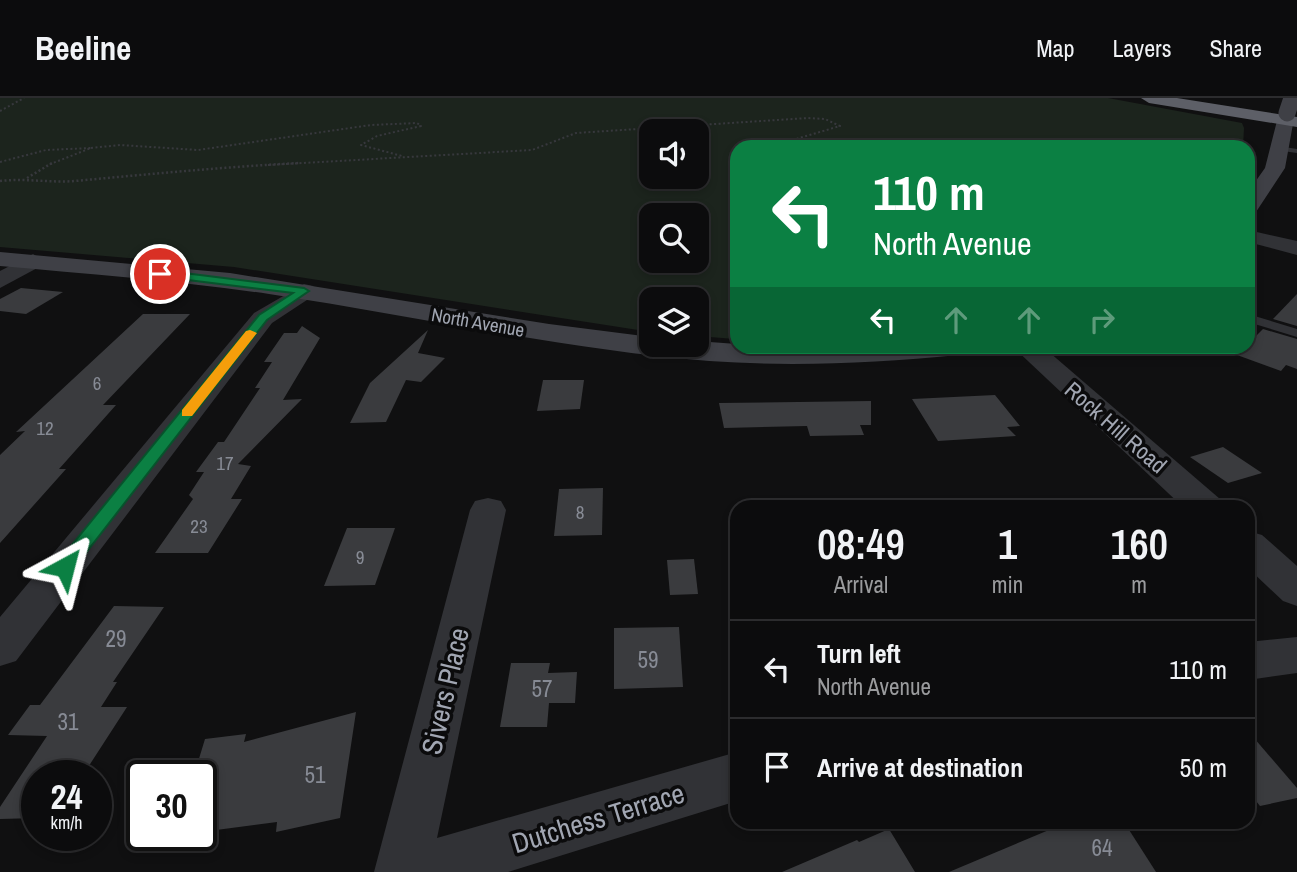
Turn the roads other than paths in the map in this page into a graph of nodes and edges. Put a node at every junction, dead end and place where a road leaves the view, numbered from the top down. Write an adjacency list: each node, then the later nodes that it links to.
1 (1149, 98): 2 (highway)
2 (1289, 107): 3 (main road)
3 (1287, 149): 4 (main road)
4 (1255, 197)
5 (1255, 238): 6 (street)
6 (1297, 248)
7 (0, 259): 8 (main road, North Avenue)
8 (33, 261): 9 (street); 10 (main road, North Avenue)
9 (0, 281)
10 (304, 291): 13 (main road, North Avenue); 21 (street)
11 (1255, 320): 12 (lane)
12 (1297, 333)
13 (730, 353)
14 (745, 354): 15 (main road, North Avenue)
15 (894, 354)
16 (1034, 354): 17 (street, Rock Hill Road)
17 (1198, 500)
18 (488, 510): 25 (street, Sivers Place)
19 (1255, 551): 20 (street)
20 (1297, 590)
21 (0, 648)
22 (1297, 655): 23 (street)
23 (1255, 661)
24 (730, 778): 26 (street, Dutchess Terrace)
25 (402, 872)
26 (418, 872)

